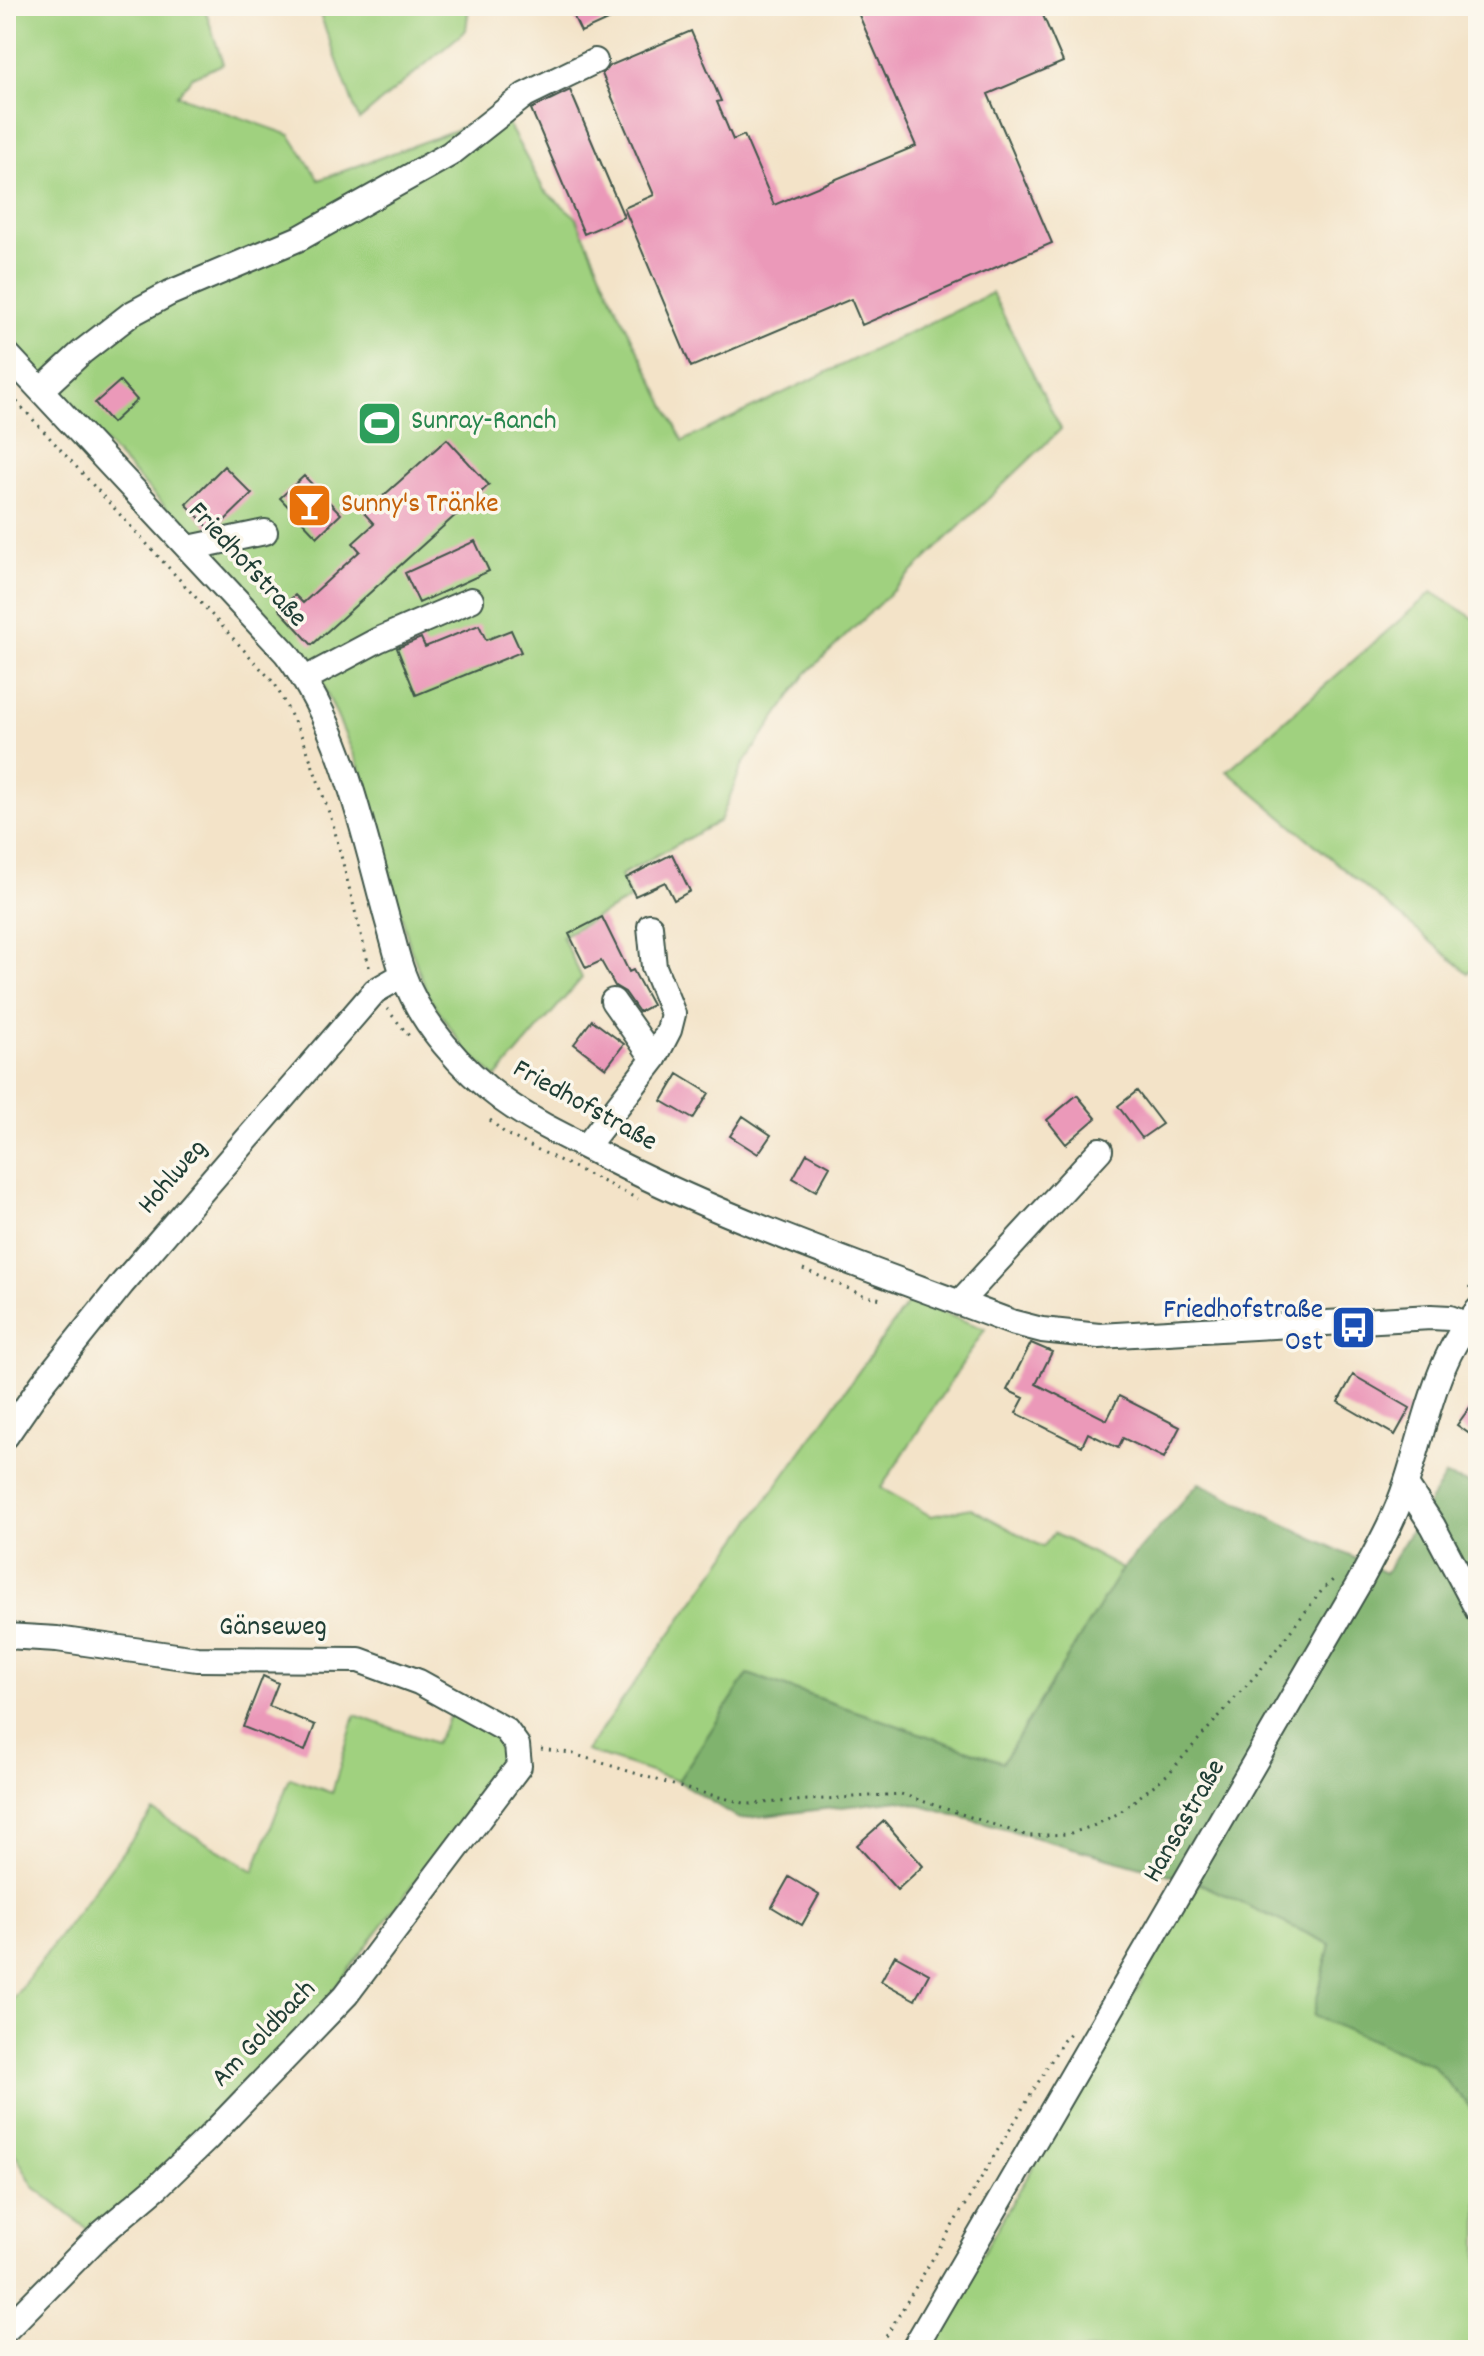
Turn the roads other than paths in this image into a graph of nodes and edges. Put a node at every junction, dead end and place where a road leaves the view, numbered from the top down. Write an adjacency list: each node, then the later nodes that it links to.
1 (595, 61): 3 (street)
2 (6, 353): 3 (street, Friedhofstraße)
3 (41, 390): 5 (street, Friedhofstraße)
4 (265, 532): 5 (street)
5 (189, 548): 7 (street, Friedhofstraße)
6 (471, 600): 7 (street)
7 (305, 679): 9 (street, Friedhofstraße)
8 (650, 926): 11 (street)
9 (403, 975): 12 (street, Friedhofstraße); 16 (street, Hohlweg)
10 (613, 1001): 11 (street)
11 (654, 1059): 12 (street)
12 (586, 1147): 14 (street, Friedhofstraße)
13 (1100, 1150): 14 (street)
14 (959, 1303): 15 (street, Friedhofstraße)
15 (1472, 1317): 17 (street, Hansastraße)
16 (6, 1436)
17 (1406, 1485): 18 (street); 22 (street, Hansastraße)
18 (1478, 1611)
19 (6, 1636): 20 (street, Gänseweg)
20 (517, 1745): 21 (street, Am Goldbach)
21 (6, 2330)
22 (913, 2350)

